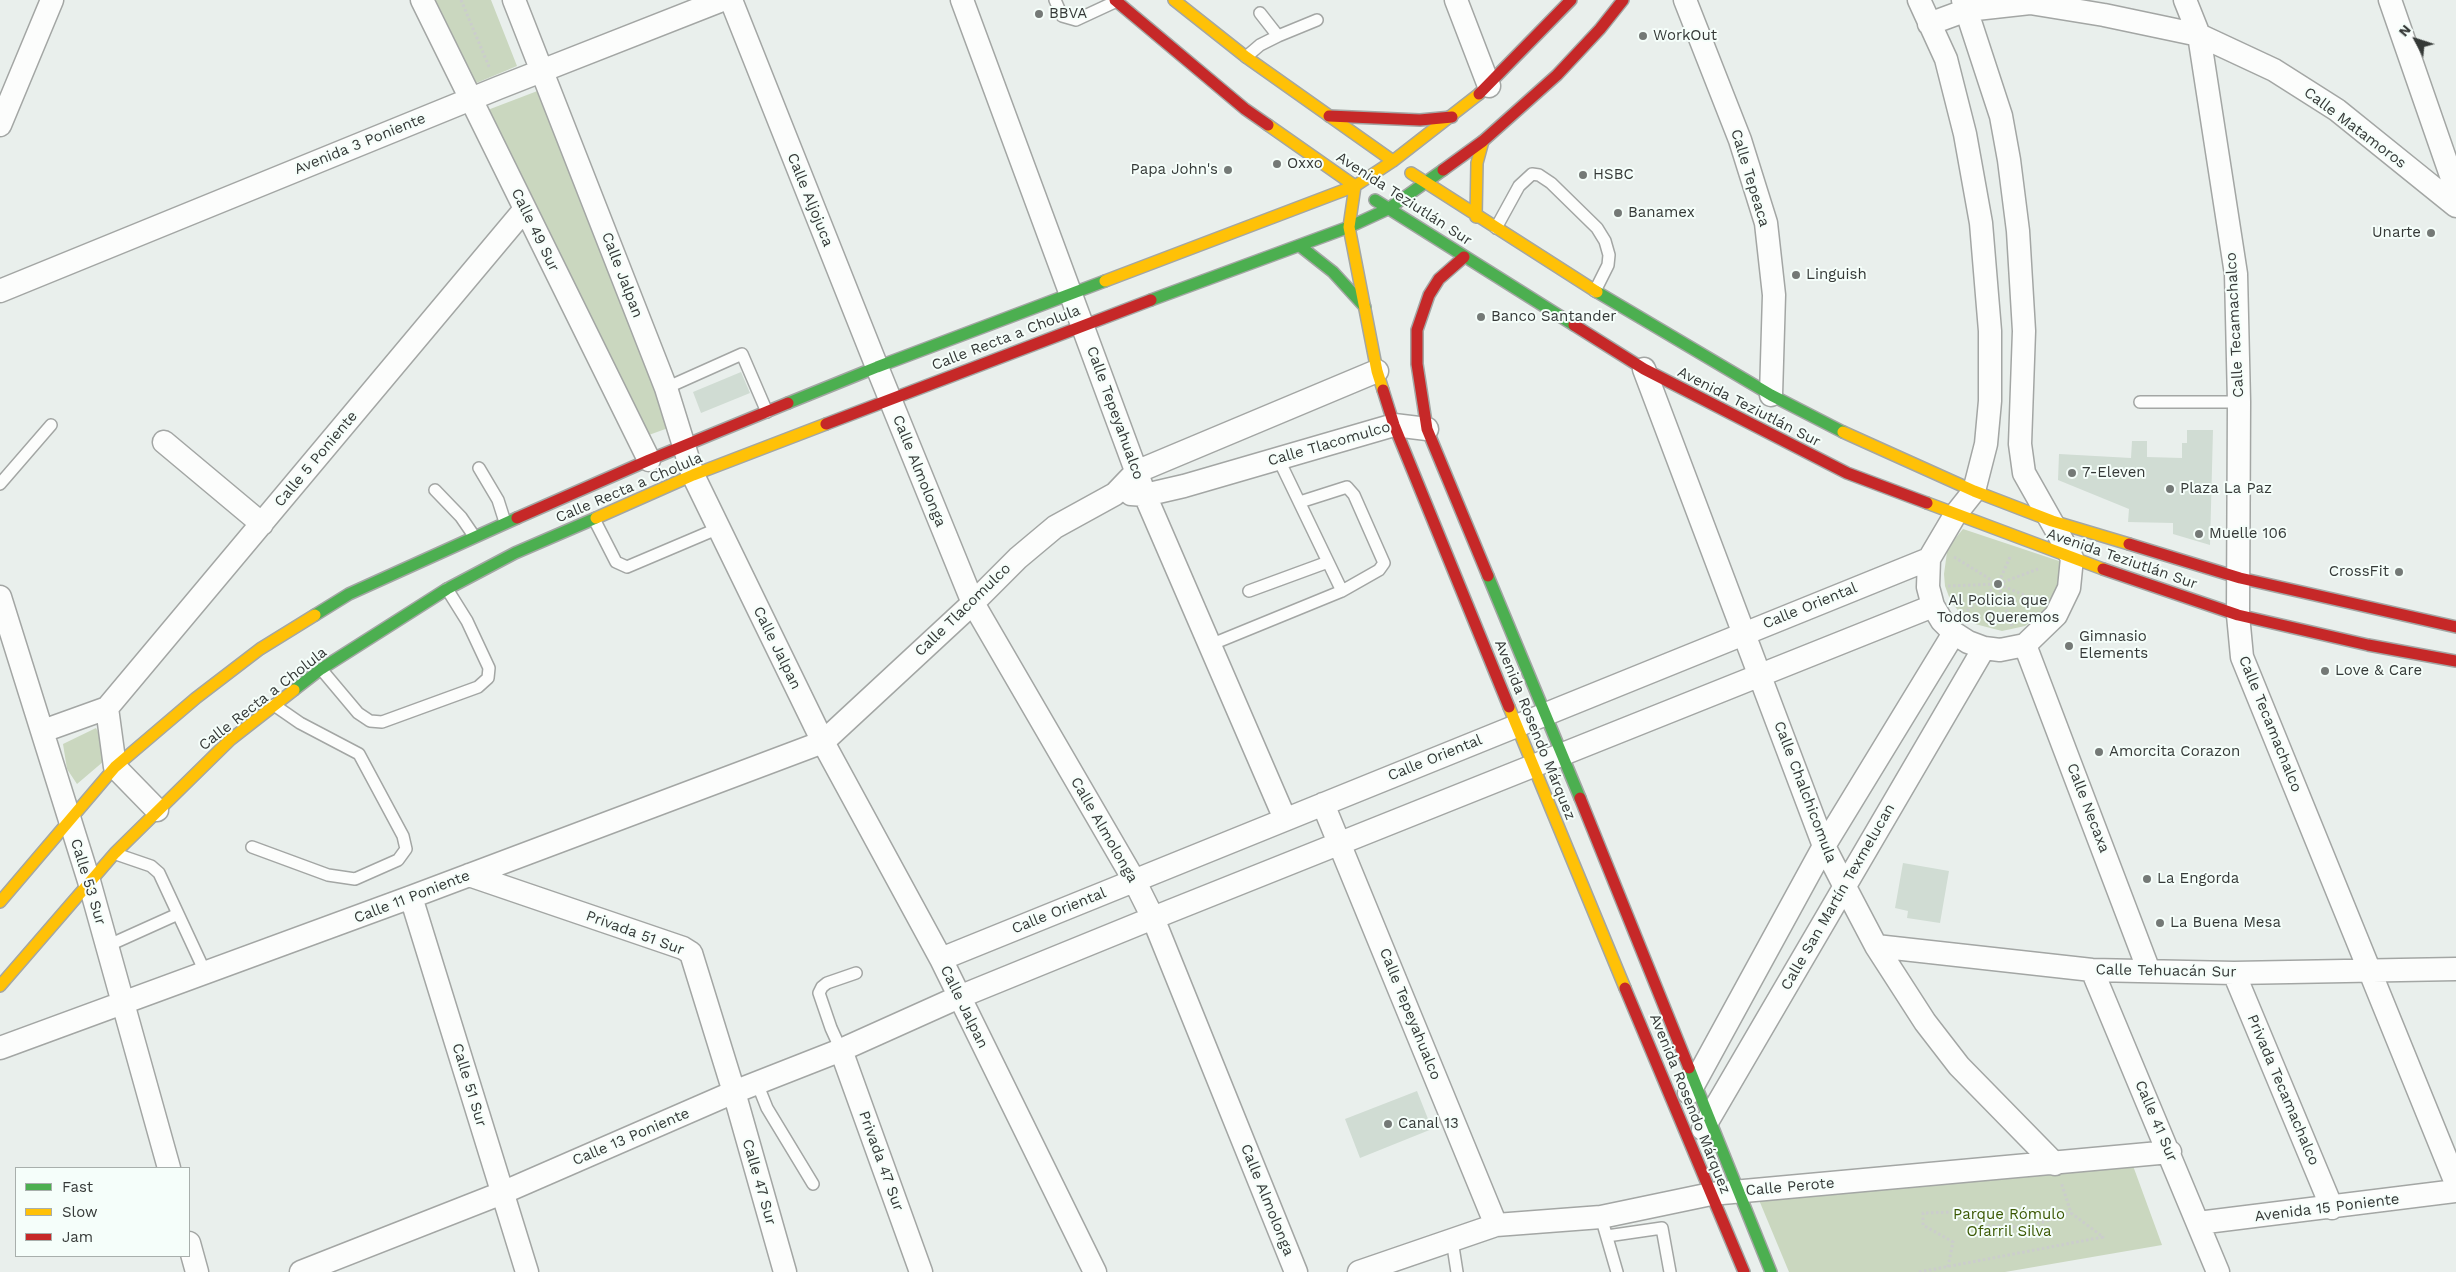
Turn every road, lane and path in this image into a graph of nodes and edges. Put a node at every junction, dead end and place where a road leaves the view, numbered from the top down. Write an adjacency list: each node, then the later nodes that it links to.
1 (52, 0): 32 (street)
2 (422, 0): 29 (street, Calle 49 Sur)
3 (461, 0): 28 (path)
4 (514, 0): 26 (street, Calle Jalpan)
5 (722, 0): 26 (street, Avenida 3 Poniente)
6 (732, 0): 53 (street, Calle Aljojuca)
7 (962, 0): 48 (street, Calle Tepeyahualco)
8 (1055, 0): 17 (lane)
9 (1197, 0): 18 (lane)
10 (1456, 0): 27 (street)
11 (1571, 0): 27 (main road, Calle Recta a Cholula)
12 (1623, 0): 33 (main road, Calle Recta a Cholula)
13 (1685, 0): 57 (street, Calle Tepeaca)
14 (1920, 0): 22 (street)
15 (2185, 0): 23 (street, Calle Tecamachalco)
16 (2390, 0): 37 (street)
17 (1116, 1): 36 (main road, Avenida Teziutlán Sur)
18 (1177, 3): 25 (main road, Avenida Teziutlán Sur)
19 (1965, 5): 22 (street, Calle Matamoros); 23 (street, Calle Matamoros); 52 (street)
20 (1260, 12): 24 (lane)
21 (1317, 20): 24 (lane)
22 (1930, 24): 51 (street)
23 (2198, 35): 38 (street, Calle Matamoros); 60 (street, Calle Tecamachalco)
24 (1278, 36): 25 (lane)
25 (1246, 57): 30 (main road, Avenida Teziutlán Sur)
26 (543, 70): 28 (street, Avenida 3 Poniente); 56 (street, Calle Jalpan)
27 (1489, 86): 31 (main road, Calle Recta a Cholula)
28 (498, 88): 29 (street, Avenida 3 Poniente)
29 (471, 99): 39 (street, Calle 49 Sur); 46 (street, Avenida 3 Poniente)
30 (1329, 116): 31 (main road); 34 (main road, Avenida Teziutlán Sur)
31 (1452, 117): 34 (main road, Calle Recta a Cholula)
32 (0, 125)
33 (1483, 141): 35 (main road, Calle Recta a Cholula); 41 (main road)
34 (1393, 161): 35 (main road, Avenida Teziutlán Sur); 36 (main road, Calle Recta a Cholula)
35 (1426, 184): 40 (main road, Calle Recta a Cholula); 41 (main road, Avenida Teziutlán Sur)
36 (1355, 186): 40 (main road, Avenida Teziutlán Sur); 42 (main road, Avenida Rosendo Márquez); 48 (main road, Calle Recta a Cholula)
37 (2456, 190)
38 (2456, 206)
39 (525, 209): 68 (street, Calle 49 Sur); 82 (street, Calle 5 Poniente)
40 (1388, 209): 42 (main road, Calle Recta a Cholula); 45 (main road, Avenida Teziutlán Sur)
41 (1476, 217): 43 (main road, Avenida Teziutlán Sur)
42 (1349, 227): 44 (main road, Calle Recta a Cholula); 49 (main road, Avenida Rosendo Márquez)
43 (1496, 229): 47 (main road, Avenida Teziutlán Sur); 47 (lane)
44 (1300, 246): 49 (main road); 50 (main road, Calle Recta a Cholula)
45 (1464, 257): 54 (main road, Avenida Teziutlán Sur); 64 (main road, Avenida Rosendo Márquez)
46 (0, 291)
47 (1595, 291): 57 (main road, Avenida Teziutlán Sur)
48 (1071, 292): 50 (street, Calle Tepeyahualco); 53 (main road, Calle Recta a Cholula)
49 (1365, 307): 55 (main road, Avenida Rosendo Márquez)
50 (1083, 325): 58 (main road, Calle Recta a Cholula); 70 (street, Calle Tepeyahualco)
51 (1990, 331): 52 (street); 74 (street)
52 (2024, 331): 80 (street)
53 (876, 367): 58 (street, Calle Aljojuca); 61 (main road, Calle Recta a Cholula)
54 (1644, 369): 78 (main road, Avenida Teziutlán Sur); 104 (street, Calle Chalchicomula)
55 (1377, 371): 63 (main road, Avenida Rosendo Márquez); 70 (street, Calle Tlacomulco)
56 (666, 388): 61 (lane); 66 (street, Calle Jalpan)
57 (1771, 395): 74 (main road, Avenida Teziutlán Sur)
58 (890, 399): 71 (main road, Calle Recta a Cholula); 97 (street, Calle Almolonga)
59 (2140, 402): 60 (lane)
60 (2239, 402): 90 (street, Calle Tecamachalco)
61 (767, 412): 66 (main road, Calle Recta a Cholula)
62 (51, 425): 72 (lane)
63 (1394, 425): 64 (street, Calle Tlacomulco); 67 (street, Calle Tlacomulco); 114 (main road, Avenida Rosendo Márquez)
64 (1428, 429): 113 (main road, Avenida Rosendo Márquez)
65 (164, 442): 82 (street)
66 (685, 445): 68 (main road, Calle Recta a Cholula); 71 (street, Calle Jalpan)
67 (1278, 458): 76 (street, Calle Tlacomulco); 77 (lane)
68 (649, 460): 81 (main road, Calle Recta a Cholula)
69 (479, 468): 81 (lane)
70 (1136, 472): 75 (street, Calle Tlacomulco); 76 (street, Calle Tepeyahualco)
71 (693, 475): 79 (main road, Calle Recta a Cholula); 83 (street, Calle Jalpan)
72 (0, 484)
73 (435, 490): 84 (lane)
74 (1974, 492): 78 (street); 80 (main road, Avenida Teziutlán Sur)
75 (1115, 494): 76 (street, Calle Tlacomulco); 97 (street, Calle Tlacomulco)
76 (1145, 495): 105 (street, Calle Tepeyahualco)
77 (1300, 502): 88 (lane); 94 (lane)
78 (1955, 515): 86 (street); 87 (main road, Avenida Teziutlán Sur)
79 (594, 519): 83 (lane); 92 (main road, Calle Recta a Cholula)
80 (2052, 521): 87 (street); 90 (main road, Avenida Teziutlán Sur)
81 (505, 523): 84 (main road, Calle Recta a Cholula)
82 (262, 524): 112 (street, Calle 5 Poniente)
83 (719, 528): 116 (street, Calle Jalpan)
84 (474, 536): 118 (main road, Calle Recta a Cholula)
85 (2011, 554): 91 (path)
86 (1938, 556): 91 (path); 96 (street); 104 (street, Calle Oriental)
87 (2072, 558): 100 (main road, Avenida Teziutlán Sur); 106 (street)
88 (1328, 562): 93 (lane); 94 (lane)
89 (2042, 568): 91 (path)
90 (2240, 578): 100 (street, Calle Tecamachalco); 102 (main road, Avenida Teziutlán Sur)
91 (1998, 584): 96 (path); 98 (path); 101 (path); 103 (path)
92 (447, 589): 109 (main road, Calle Recta a Cholula); 109 (lane)
93 (1249, 591)
94 (1342, 591): 105 (lane)
95 (0, 597): 115 (street, Calle 53 Sur)
96 (1941, 600): 101 (street); 110 (street)
97 (973, 603): 116 (street, Calle Tlacomulco); 129 (street, Calle Almolonga)
98 (2050, 606)
99 (1956, 608): 101 (path)
100 (2238, 614): 108 (main road, Avenida Teziutlán Sur); 141 (street, Calle Tecamachalco)
101 (1961, 623): 107 (street); 125 (street)
102 (2456, 627)
103 (2008, 630)
104 (1742, 633): 110 (street, Calle Chalchicomula); 113 (street, Calle Oriental)
105 (1210, 645): 122 (street, Calle Tepeyahualco)
106 (2025, 645): 107 (street); 142 (street, Calle Necaxa)
107 (1984, 648): 131 (street, Calle San Martín Texmelucan)
108 (2456, 661)
109 (321, 669): 111 (main road, Calle Recta a Cholula)
110 (1760, 675): 117 (street); 125 (street, Calle Chalchicomula)
111 (274, 705): 121 (main road, Calle Recta a Cholula); 126 (lane)
112 (108, 708): 115 (street); 118 (street)
113 (1546, 714): 114 (street, Calle Oriental); 117 (main road, Avenida Rosendo Márquez)
114 (1516, 726): 119 (main road, Avenida Rosendo Márquez); 120 (street, Calle Oriental)
115 (42, 731): 123 (street, Calle 53 Sur)
116 (823, 742): 128 (street, Calle 11 Poniente); 138 (street, Calle Jalpan)
117 (1561, 755): 119 (street); 152 (main road, Avenida Rosendo Márquez)
118 (115, 767): 121 (street); 123 (main road, Calle Recta a Cholula)
119 (1532, 767): 124 (street); 154 (main road, Avenida Rosendo Márquez)
120 (1323, 804): 122 (street, Calle Oriental); 124 (street, Calle Tepeyahualco)
121 (157, 810): 127 (main road, Calle Recta a Cholula)
122 (1285, 819): 129 (street, Calle Oriental)
123 (69, 822): 130 (street, Calle 53 Sur); 133 (main road, Calle Recta a Cholula)
124 (1340, 843): 135 (street); 169 (street, Calle Tepeyahualco)
125 (1824, 846): 131 (street, Calle Chalchicomula); 152 (street)
126 (252, 847)
127 (115, 853): 130 (main road, Calle Recta a Cholula); 134 (lane)
128 (470, 875): 132 (street, Calle 11 Poniente); 153 (street, Privada 51 Sur)
129 (1134, 880): 135 (street, Calle Almolonga); 138 (street, Calle Oriental)
130 (89, 881): 136 (street, Calle 53 Sur); 146 (main road, Calle Recta a Cholula)
131 (1845, 887): 137 (street, Calle Chalchicomula); 155 (street, Calle San Martín Texmelucan)
132 (412, 897): 145 (street, Calle 11 Poniente); 164 (street, Calle 51 Sur)
133 (0, 902)
134 (178, 914): 136 (lane); 145 (lane)
135 (1152, 918): 147 (street); 180 (street, Calle Almolonga)
136 (108, 946): 148 (street, Calle 53 Sur)
137 (1876, 946): 140 (street, Calle Tehuacán Sur); 158 (street, Calle Chalchicomula)
138 (941, 959): 147 (street, Calle Jalpan)
139 (2456, 969): 141 (street, Calle Tehuacán Sur)
140 (2092, 970): 142 (street, Calle Tehuacán Sur); 157 (street, Calle 41 Sur)
141 (2370, 970): 144 (street, Calle Tehuacán Sur); 160 (street, Calle Tecamachalco)
142 (2149, 971): 144 (street, Calle Tehuacán Sur)
143 (856, 973): 150 (lane)
144 (2234, 973): 166 (street, Privada Tecamachalco)
145 (206, 974): 148 (street, Calle 11 Poniente)
146 (0, 986)
147 (959, 997): 150 (street, Calle 13 Poniente); 179 (street, Calle Jalpan)
148 (124, 1004): 149 (street, Calle 11 Poniente); 159 (street, Calle 53 Sur)
149 (0, 1048)
150 (841, 1050): 151 (street, Calle 13 Poniente); 178 (street, Privada 47 Sur)
151 (757, 1083): 153 (street, Calle 13 Poniente); 161 (lane)
152 (1694, 1083): 154 (street); 155 (main road, Avenida Rosendo Márquez)
153 (734, 1092): 164 (street, Calle 13 Poniente); 177 (street, Calle 47 Sur)
154 (1678, 1112): 156 (main road, Avenida Rosendo Márquez)
155 (1709, 1118): 156 (street, Calle San Martín Texmelucan); 163 (main road, Avenida Rosendo Márquez)
156 (1692, 1147): 165 (main road, Avenida Rosendo Márquez)
157 (2170, 1152): 158 (street, Calle Perote); 168 (street, Calle 41 Sur)
158 (2054, 1164): 163 (street, Calle Perote); 167 (path)
159 (169, 1167)
160 (2456, 1183)
161 (813, 1184)
162 (2456, 1191): 166 (street, Avenida 15 Poniente)
163 (1738, 1192): 165 (street, Calle Perote); 186 (main road, Avenida Rosendo Márquez)
164 (502, 1193): 175 (street, Calle 13 Poniente); 176 (street, Calle 51 Sur)
165 (1711, 1194): 170 (street, Calle Perote); 185 (main road, Avenida Rosendo Márquez)
166 (2332, 1208): 168 (street, Avenida 15 Poniente)
167 (2071, 1213): 173 (path); 173 (path)
168 (2198, 1223): 188 (street, Calle 41 Sur)
169 (1496, 1225): 170 (street, Calle Perote); 171 (street, Calle Perote)
170 (1604, 1226): 183 (lane); 184 (lane)
171 (1452, 1240): 181 (street, Calle Perote); 182 (lane)
172 (190, 1247): 174 (street)
173 (1948, 1267): 187 (path)
174 (197, 1272)
175 (301, 1272)
176 (527, 1272)
177 (785, 1272)
178 (920, 1272)
179 (1095, 1272)
180 (1296, 1272)
181 (1359, 1272)
182 (1457, 1272)
183 (1617, 1272)
184 (1670, 1272)
185 (1744, 1272)
186 (1771, 1272)
187 (1919, 1272)
188 (2218, 1272)

